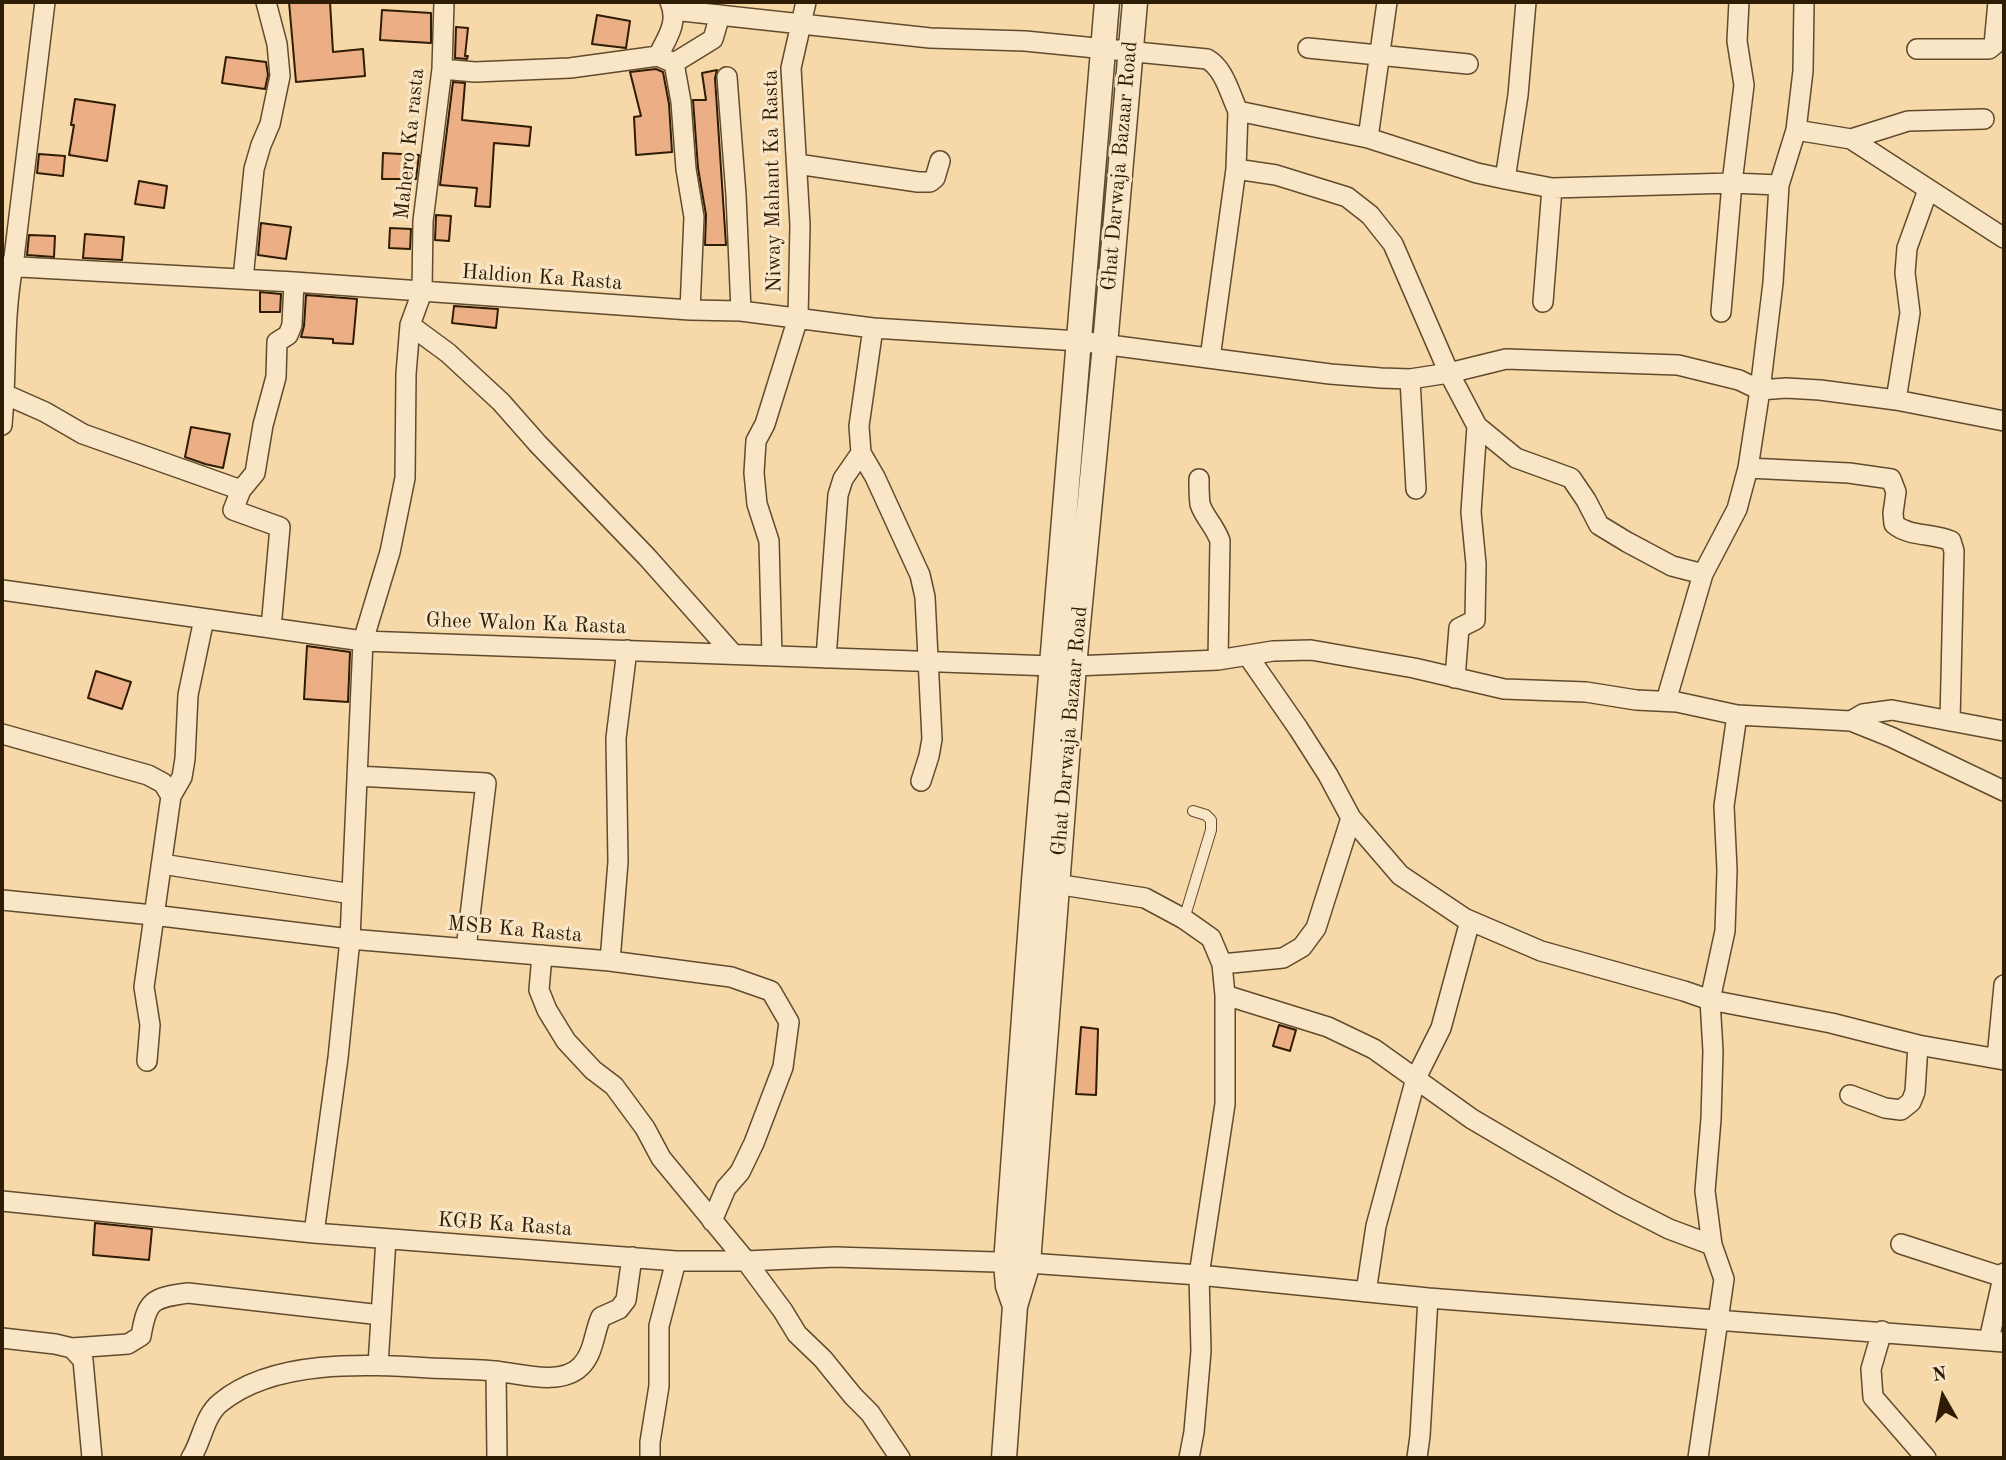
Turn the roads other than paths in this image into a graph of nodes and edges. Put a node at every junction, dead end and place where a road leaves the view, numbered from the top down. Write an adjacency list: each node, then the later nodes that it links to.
1 (46, 2): 38 (street)
2 (266, 2): 39 (street)
3 (444, 2): 22 (street, Mahero Ka rasta)
4 (806, 2): 14 (street, Niway Mahant Ka Rasta)
5 (1107, 2): 15 (street)
6 (1135, 2): 18 (street, Ghat Darwaja Bazaar Road)
7 (1387, 2): 19 (street)
8 (1526, 2): 32 (street)
9 (1739, 2): 33 (street)
10 (1804, 2): 26 (street)
11 (1998, 2): 17 (street)
12 (672, 6): 13 (street); 20 (street)
13 (720, 15): 14 (street); 20 (street)
14 (802, 24): 15 (street); 30 (street, Niway Mahant Ka Rasta)
15 (1104, 48): 18 (street); 49 (street)
16 (1308, 48): 19 (street)
17 (1917, 49)
18 (1130, 51): 24 (street); 50 (street, Ghat Darwaja Bazaar Road)
19 (1380, 54): 21 (street); 27 (street)
20 (666, 59): 22 (street); 43 (street)
21 (1468, 64)
22 (442, 68): 41 (street, Mahero Ka rasta)
23 (727, 77): 44 (street)
24 (1238, 111): 27 (street); 31 (street)
25 (1984, 119): 28 (street)
26 (1796, 130): 28 (street); 34 (street)
27 (1368, 138): 32 (street)
28 (1851, 139): 36 (street)
29 (940, 161): 30 (street)
30 (797, 164): 46 (street, Niway Mahant Ka Rasta)
31 (1236, 169): 51 (street); 52 (street)
32 (1505, 179): 35 (street)
33 (1732, 183): 34 (street); 35 (street); 45 (street)
34 (1779, 185): 54 (street)
35 (1552, 188): 42 (street)
36 (1928, 190): 37 (street); 56 (street)
37 (2004, 238)
38 (7, 266): 39 (street, Haldion Ka Rasta); 55 (street)
39 (243, 279): 40 (street, Haldion Ka Rasta)
40 (294, 282): 41 (street, Haldion Ka Rasta); 64 (street)
41 (422, 292): 43 (street, Haldion Ka Rasta); 47 (street, Mahero Ka rasta)
42 (1544, 302)
43 (690, 310): 44 (street, Haldion Ka Rasta)
44 (741, 311): 46 (street, Haldion Ka Rasta)
45 (1721, 312)
46 (798, 318): 48 (street, Haldion Ka Rasta); 72 (street, Niway Mahant Ka Rasta)
47 (410, 325): 69 (street, Mahero Ka rasta); 71 (street)
48 (873, 328): 49 (street, Haldion Ka Rasta); 60 (street)
49 (1079, 341): 50 (street, Haldion Ka Rasta); 77 (street)
50 (1105, 345): 51 (street, Haldion Ka Rasta); 77 (street, Ghat Darwaja Bazaar Road)
51 (1210, 358): 53 (street, Haldion Ka Rasta)
52 (1449, 373): 53 (street, Haldion Ka Rasta); 54 (street, Haldion Ka Rasta); 59 (street)
53 (1410, 379): 63 (street)
54 (1760, 390): 56 (street); 61 (street)
55 (3, 394): 58 (street); 64 (street)
56 (1896, 400): 57 (street)
57 (2004, 421)
58 (2, 425)
59 (1477, 426): 65 (street); 78 (street)
60 (861, 453): 74 (street); 76 (street)
61 (1748, 468): 65 (street); 82 (street)
62 (1199, 480): 75 (street)
63 (1416, 489)
64 (241, 490): 68 (street)
65 (1703, 574): 79 (street)
66 (2, 590): 67 (street, Ghee Walon Ka Rasta)
67 (204, 619): 68 (street, Ghee Walon Ka Rasta); 88 (street)
68 (271, 628): 69 (street, Ghee Walon Ka Rasta)
69 (363, 641): 70 (street, Ghee Walon Ka Rasta); 85 (street, Mahero Ka rasta)
70 (627, 650): 71 (street, Ghee Walon Ka Rasta); 101 (street)
71 (733, 654): 72 (street, Ghee Walon Ka Rasta)
72 (772, 656): 74 (street, Ghee Walon Ka Rasta)
73 (1248, 656): 75 (street, Ghee Walon Ka Rasta); 78 (street, Ghee Walon Ka Rasta); 90 (street)
74 (826, 658): 76 (street, Ghee Walon Ka Rasta)
75 (1217, 660): 77 (street, Ghee Walon Ka Rasta)
76 (929, 662): 77 (street, Ghee Walon Ka Rasta); 86 (street)
77 (1063, 666): 92 (street, Ghat Darwaja Bazaar Road)
78 (1455, 678): 79 (street, Ghee Walon Ka Rasta)
79 (1666, 701): 80 (street, Ghee Walon Ka Rasta)
80 (1737, 715): 81 (street, Ghee Walon Ka Rasta); 105 (street)
81 (1851, 721): 82 (street); 87 (street)
82 (1950, 721): 83 (street)
83 (2004, 732)
84 (2, 734): 88 (street)
85 (357, 776): 93 (street, Mahero Ka rasta); 99 (street)
86 (920, 781)
87 (2004, 791)
88 (171, 796): 91 (street)
89 (1193, 811): 96 (lane)
90 (1352, 818): 97 (street); 102 (street)
91 (162, 864): 93 (street); 95 (street)
92 (1046, 882): 96 (street); 120 (street, Ghat Darwaja Bazaar Road)
93 (352, 894): 98 (street, Mahero Ka rasta)
94 (2, 900): 95 (street, MSB Ka Rasta)
95 (153, 915): 98 (street, MSB Ka Rasta); 108 (street)
96 (1184, 919): 102 (street)
97 (1469, 920): 105 (street); 109 (street)
98 (350, 939): 99 (street, MSB Ka Rasta); 113 (street, Mahero Ka rasta)
99 (466, 949): 100 (street, MSB Ka Rasta)
100 (542, 955): 101 (street, MSB Ka Rasta); 112 (street)
101 (610, 961): 112 (street, MSB Ka Rasta)
102 (1222, 964): 104 (street)
103 (2004, 985): 107 (street)
104 (1225, 995): 109 (street); 121 (street)
105 (1710, 1000): 106 (street); 116 (street)
106 (1918, 1045): 107 (street); 110 (street)
107 (2001, 1059)
108 (147, 1060)
109 (1416, 1078): 116 (street); 123 (street)
110 (1850, 1095)
111 (2, 1201): 113 (street, KGB Ka Rasta)
112 (712, 1221): 119 (street)
113 (314, 1233): 114 (street, KGB Ka Rasta)
114 (386, 1239): 117 (street, KGB Ka Rasta); 125 (street)
115 (1901, 1244): 122 (street)
116 (1712, 1245): 126 (street)
117 (632, 1257): 118 (street, KGB Ka Rasta); 132 (street)
118 (676, 1261): 119 (street, KGB Ka Rasta); 136 (street)
119 (746, 1261): 120 (street, KGB Ka Rasta); 137 (street)
120 (1017, 1263): 121 (street, KGB Ka Rasta); 138 (street, Ghat Darwaja Bazaar Road)
121 (1199, 1275): 123 (street, KGB Ka Rasta); 139 (street)
122 (2004, 1275): 129 (street)
123 (1366, 1292): 124 (street, KGB Ka Rasta)
124 (1428, 1298): 126 (street, KGB Ka Rasta); 140 (street)
125 (381, 1315): 130 (street); 131 (street)
126 (1717, 1319): 127 (street, KGB Ka Rasta); 141 (street)
127 (1882, 1331): 129 (street, KGB Ka Rasta); 142 (street)
128 (2, 1338): 130 (street)
129 (1996, 1341)
130 (72, 1348): 133 (street)
131 (378, 1365): 132 (street); 134 (street)
132 (496, 1371): 135 (street)
133 (92, 1458)
134 (191, 1458)
135 (497, 1458)
136 (650, 1458)
137 (900, 1458)
138 (1004, 1458)
139 (1189, 1458)
140 (1417, 1458)
141 (1698, 1458)
142 (1926, 1458)

